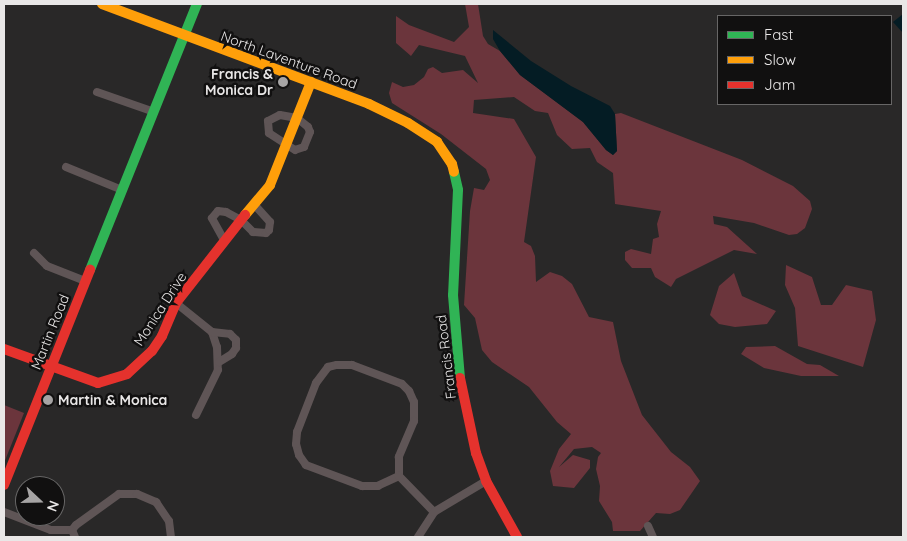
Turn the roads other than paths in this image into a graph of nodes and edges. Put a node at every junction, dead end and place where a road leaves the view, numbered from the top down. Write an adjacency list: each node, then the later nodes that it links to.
1 (102, 4): 3 (street, North Laventure Road)
2 (196, 4): 3 (street, Martin Road)
3 (184, 35): 4 (street, North Laventure Road); 6 (street, Martin Road)
4 (311, 82): 7 (street, Monica Drive); 9 (street, North Laventure Road)
5 (97, 92): 6 (street)
6 (154, 112): 11 (street, Martin Road)
7 (297, 118): 8 (street, Monica Drive); 8 (street); 8 (street)
8 (286, 144): 12 (street, Monica Drive)
9 (452, 164): 24 (street, Francis Road)
10 (66, 167): 11 (street)
11 (122, 190): 16 (street, Martin Road)
12 (254, 204): 13 (street, Monica Drive); 13 (street)
13 (241, 220): 14 (street, Monica Drive); 14 (street)
14 (224, 240): 17 (street, Monica Drive)
15 (34, 253): 16 (street)
16 (85, 280): 21 (street, Martin Road)
17 (176, 303): 18 (street); 21 (street, Monica Drive)
18 (212, 332): 20 (street); 20 (street)
19 (4, 349): 21 (street, Monica Drive)
20 (219, 362): 22 (street)
21 (51, 367): 25 (street, Martin Road)
22 (196, 415)
23 (399, 476): 23 (street); 27 (street)
24 (486, 481): 27 (street); 32 (street, Francis Road)
25 (4, 485)
26 (4, 512): 29 (street)
27 (434, 512): 31 (street)
28 (648, 526): 33 (street)
29 (74, 534): 30 (street)
30 (171, 537)
31 (418, 537)
32 (517, 537)
33 (653, 537)

